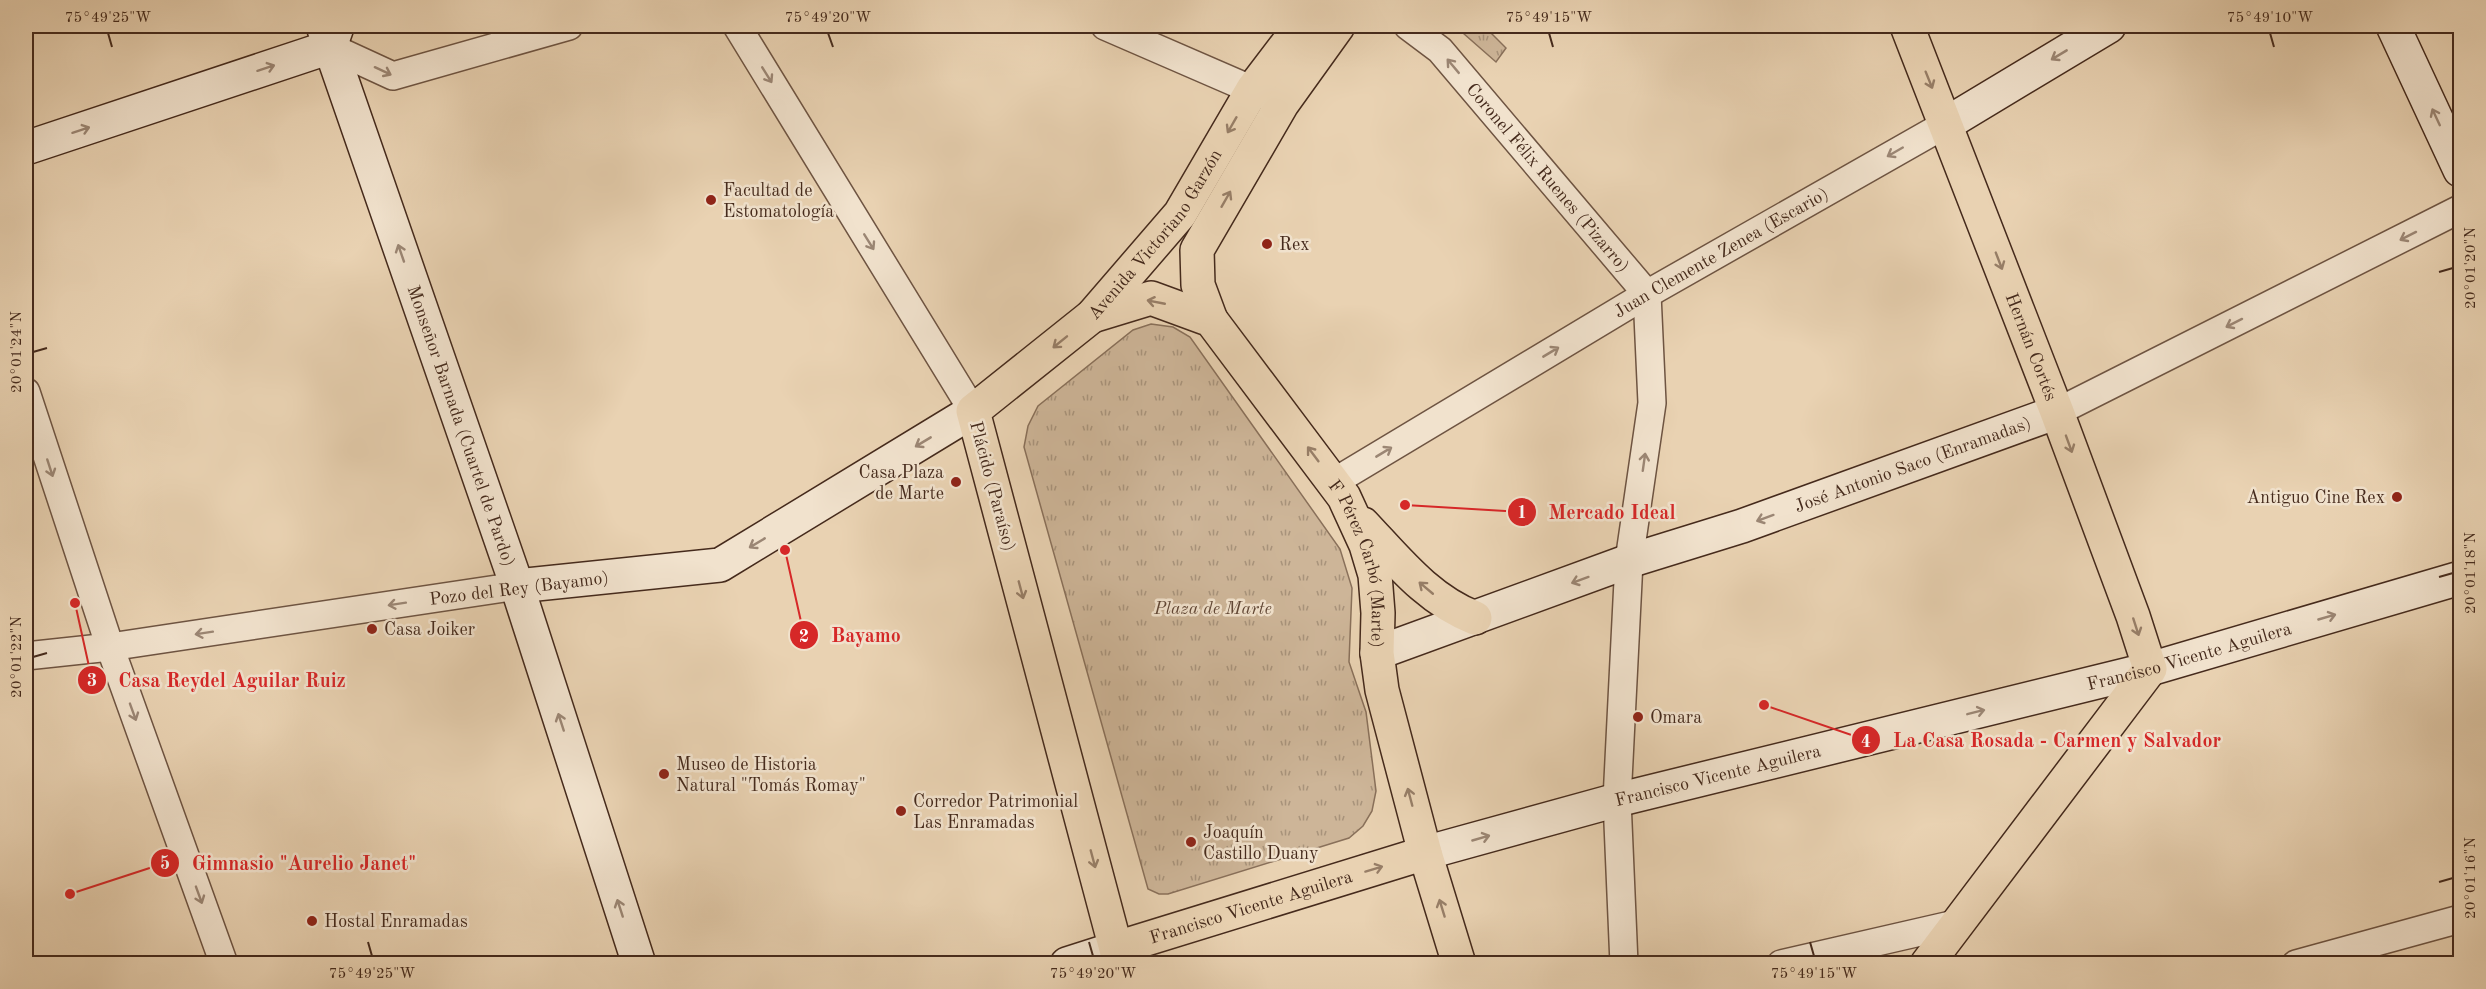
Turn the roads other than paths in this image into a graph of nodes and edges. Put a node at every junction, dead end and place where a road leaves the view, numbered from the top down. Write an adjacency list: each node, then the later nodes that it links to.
1 (569, 26): 10 (street, one-way to 1)
2 (736, 26): 21 (street, Plácido (Paraíso), one-way to 21)
3 (1105, 26): 11 (street)
4 (1301, 26): 11 (main road, Avenida Victoriano Garzón)
5 (1338, 26): 12 (main road, Avenida Victoriano Garzón)
6 (1408, 26): 17 (street, Coronel Félix Ruenes (Pizarro), one-way to 6)
7 (1907, 26): 13 (main road, Hernán Cortés, one-way to 13)
8 (2393, 26): 15 (main road, one-way to 8)
9 (2102, 27): 13 (main road, Juan Clemente Zenea (Escario), one-way to 13)
10 (330, 33): 14 (main road, one-way to 10); 27 (main road, Monseñor Barnada (Cuartel de Pardo), one-way to 10)
11 (1252, 89): 12 (street); 18 (main road, Avenida Victoriano Garzón, one-way to 18)
12 (1282, 104): 19 (main road, Avenida Victoriano Garzón, one-way to 12)
13 (1946, 124): 17 (street, Juan Clemente Zenea (Escario), one-way to 17); 22 (main road, Hernán Cortés, one-way to 22)
14 (26, 148)
15 (2460, 170)
16 (2460, 209): 22 (street, José Antonio Saco (Enramadas), one-way to 22)
17 (1647, 294): 23 (street, Juan Clemente Zenea (Escario), one-way to 17); 25 (street, one-way to 17)
18 (1092, 316): 19 (main road, one-way to 18); 21 (main road, Avenida Victoriano Garzón, one-way to 21)
19 (1211, 320): 23 (main road, F Pérez Carbó (Marte), one-way to 19)
20 (26, 392): 29 (street, one-way to 29)
21 (973, 411): 27 (main road, Pozo del Rey (Bayamo), one-way to 27); 37 (main road, Plácido (Paraíso), one-way to 37)
22 (2057, 412): 25 (main road, José Antonio Saco (Enramadas), one-way to 25); 32 (main road, Hernán Cortés, one-way to 32)
23 (1334, 482): 24 (main road, F Pérez Carbó (Marte))
24 (1351, 511): 28 (main road, one-way to 24); 30 (main road, F Pérez Carbó (Marte))
25 (1629, 561): 28 (main road, José Antonio Saco (Enramadas), one-way to 28); 33 (street)
26 (2460, 578): 32 (main road, Francisco Vicente Aguilera, one-way to 26)
27 (517, 586): 29 (street, Pozo del Rey (Bayamo), one-way to 29); 39 (main road, Monseñor Barnada (Cuartel de Pardo), one-way to 27)
28 (1475, 618): 30 (main road, José Antonio Saco (Enramadas))
29 (110, 647): 31 (street, Pozo del Rey (Bayamo)); 38 (street, one-way to 38)
30 (1377, 652): 34 (main road, F Pérez Carbó (Marte), one-way to 30)
31 (26, 656)
32 (2150, 669): 33 (main road, Francisco Vicente Aguilera, one-way to 32); 36 (main road)
33 (1617, 800): 34 (main road, Francisco Vicente Aguilera, one-way to 33); 42 (street)
34 (1425, 853): 37 (main road, Francisco Vicente Aguilera, one-way to 34); 41 (main road, F Pérez Carbó (Marte), one-way to 34)
35 (2460, 920): 45 (street)
36 (1955, 924): 43 (street); 44 (main road)
37 (1119, 956): 40 (main road)
38 (224, 963)
39 (639, 963)
40 (1067, 963)
41 (1459, 963)
42 (1624, 963)
43 (1781, 963)
44 (1927, 963)
45 (2296, 963)

